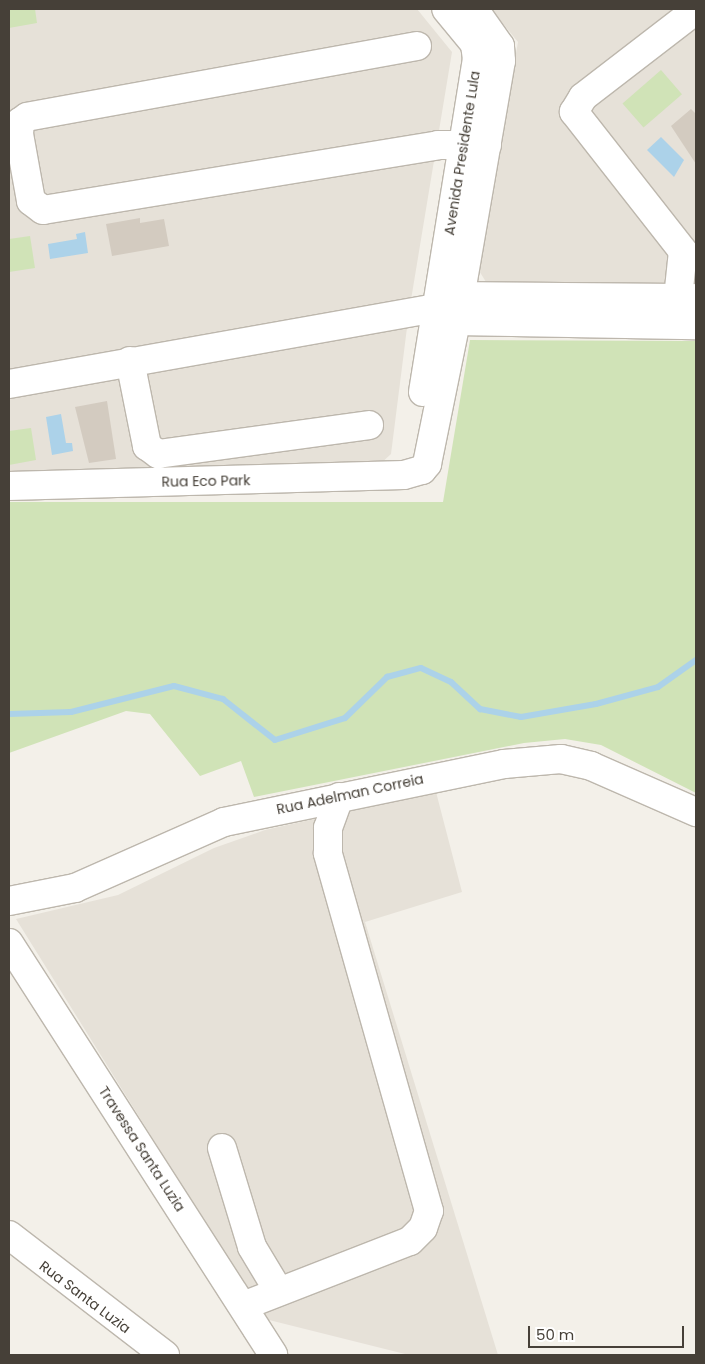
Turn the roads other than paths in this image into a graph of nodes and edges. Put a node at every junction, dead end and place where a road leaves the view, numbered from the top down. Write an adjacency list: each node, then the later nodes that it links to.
1 (446, 9): 5 (street, Avenida Presidente Lula)
2 (474, 9): 5 (street, Avenida Presidente Lula)
3 (696, 10): 6 (street)
4 (417, 46): 5 (street)
5 (475, 144): 8 (street, Avenida Presidente Lula)
6 (690, 251): 7 (street)
7 (687, 298): 8 (street)
8 (452, 308): 9 (street); 10 (street); 13 (street, Avenida Presidente Lula)
9 (696, 325)
10 (130, 361): 11 (street); 12 (street)
11 (9, 384)
12 (369, 425)
13 (404, 476): 14 (street, Rua Eco Park)
14 (9, 486)
15 (339, 797): 16 (street, Rua Adelman Correia); 17 (street, Rua Adelman Correia); 18 (street)
16 (291, 807): 18 (street); 19 (street, Rua Adelman Correia)
17 (696, 812)
18 (328, 853): 23 (street)
19 (9, 901)
20 (9, 943): 23 (street, Travessa Santa Luzia)
21 (222, 1148): 23 (street)
22 (9, 1235): 24 (street, Rua Santa Luzia)
23 (261, 1299): 25 (street, Travessa Santa Luzia)
24 (165, 1355)
25 (272, 1355)

